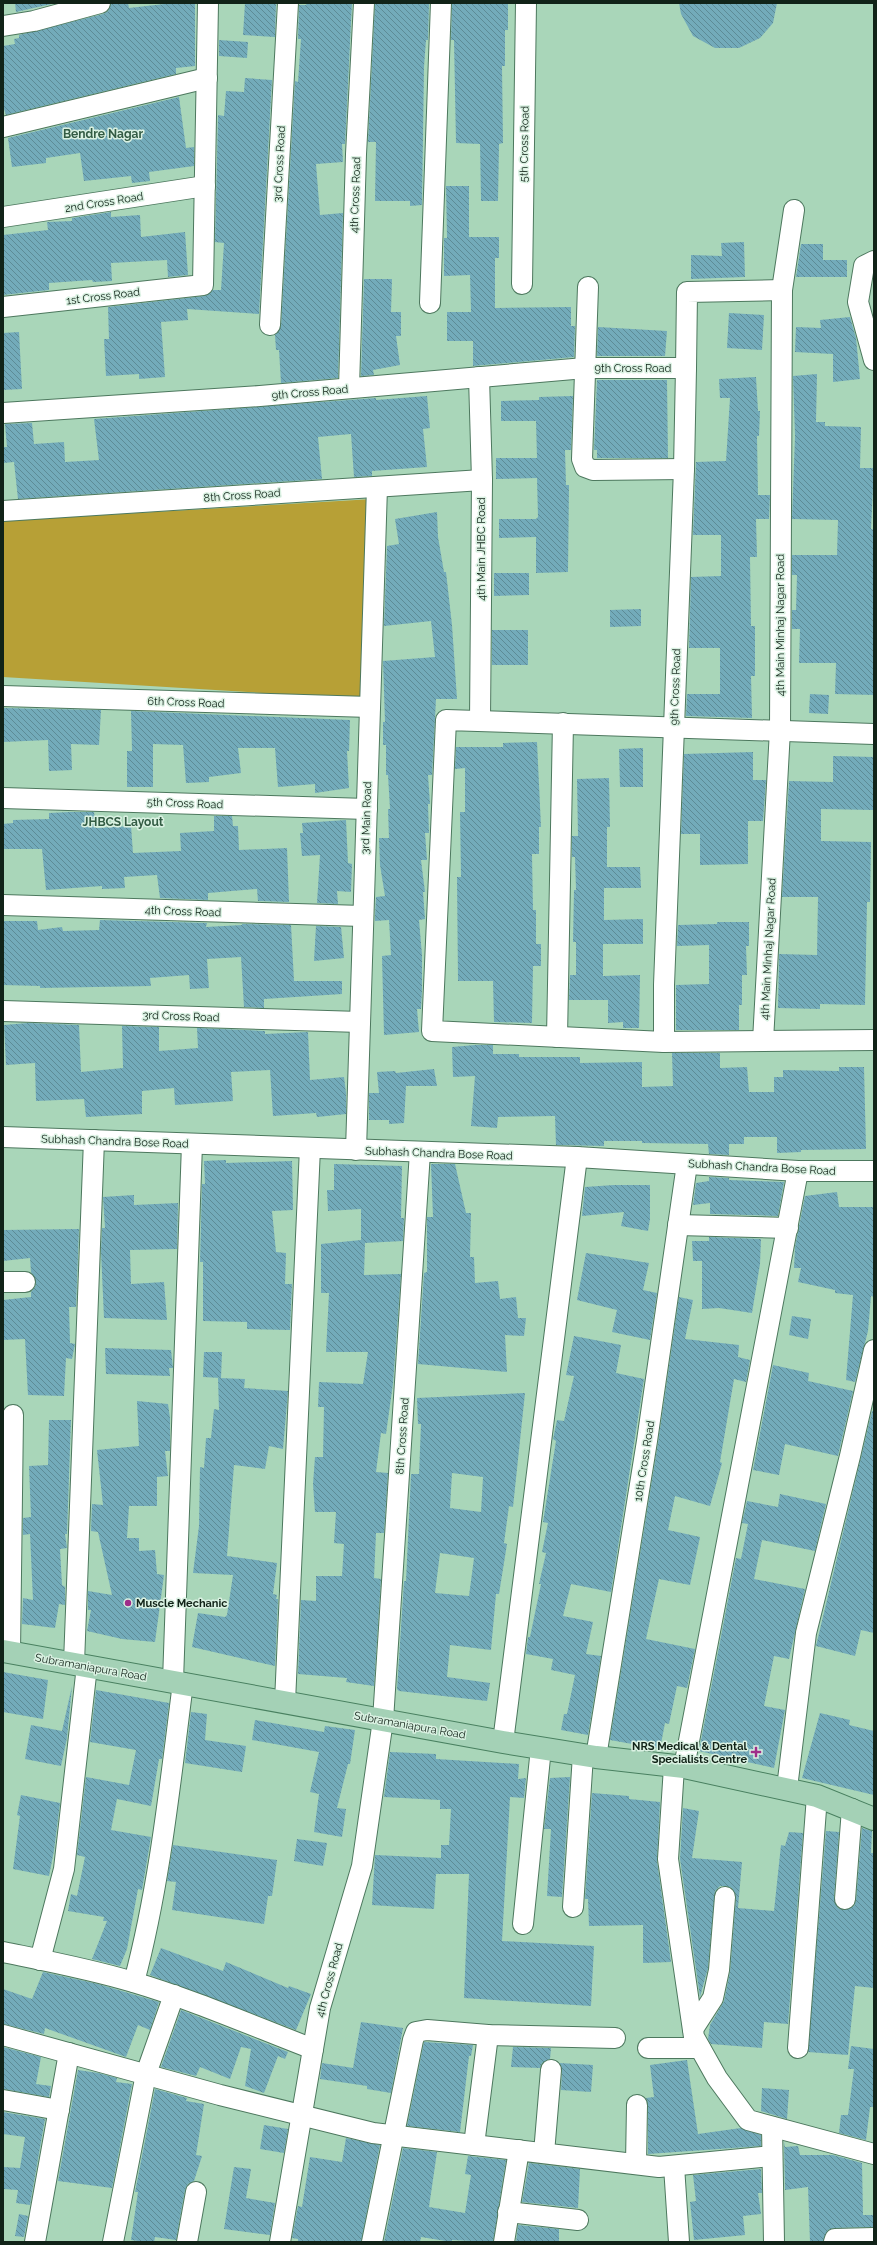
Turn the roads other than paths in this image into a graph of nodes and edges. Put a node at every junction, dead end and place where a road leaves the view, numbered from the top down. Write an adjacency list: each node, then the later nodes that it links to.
1 (100, 3): 7 (street)
2 (208, 3): 8 (street)
3 (288, 3): 19 (street, 3rd Cross Road)
4 (364, 3): 24 (street, 4th Cross Road)
5 (442, 3): 17 (street)
6 (526, 3): 14 (street, 5th Cross Road)
7 (3, 26)
8 (207, 78): 9 (street); 10 (street)
9 (3, 127)
10 (205, 186): 12 (street, 2nd Cross Road); 18 (street, 1st Cross Road)
11 (794, 210): 16 (street, 4th Main Minhaj Nagar Road)
12 (3, 217)
13 (874, 261): 20 (street)
14 (522, 284)
15 (588, 287): 21 (street)
16 (782, 290): 22 (street); 35 (street, 4th Main Minhaj Nagar Road)
17 (430, 303)
18 (3, 307)
19 (270, 325)
20 (874, 360)
21 (585, 368): 22 (street, 9th Cross Road); 23 (street, 9th Cross Road); 26 (street)
22 (686, 368): 26 (street, 9th Cross Road)
23 (479, 377): 24 (street, 9th Cross Road); 27 (street, 4th Main JHBC Road)
24 (349, 388): 25 (street, 9th Cross Road)
25 (3, 413)
26 (684, 468): 34 (street, 9th Cross Road)
27 (482, 480): 28 (street, 8th Cross Road); 32 (street, 4th Main JHBC Road)
28 (377, 487): 29 (street, 8th Cross Road); 31 (street, 3rd Main Road)
29 (3, 511)
30 (3, 696): 31 (street, 6th Cross Road)
31 (370, 707): 38 (street, 3rd Main Road)
32 (480, 721): 33 (street); 43 (street)
33 (563, 723): 34 (street); 43 (street)
34 (673, 726): 35 (street); 46 (street, 9th Cross Road)
35 (780, 730): 36 (street); 45 (street, 4th Main Minhaj Nagar Road)
36 (874, 734)
37 (3, 798): 38 (street, 5th Cross Road)
38 (367, 809): 40 (street, 3rd Main Road)
39 (3, 905): 40 (street, 4th Cross Road)
40 (363, 916): 42 (street, 3rd Main Road)
41 (3, 1011): 42 (street, 3rd Cross Road)
42 (360, 1022): 51 (street, 3rd Main Road)
43 (557, 1037): 46 (street)
44 (874, 1040): 45 (street)
45 (763, 1041): 46 (street)
46 (664, 1042)
47 (3, 1137): 48 (street, Subhash Chandra Bose Road)
48 (94, 1140): 49 (street, Subhash Chandra Bose Road); 64 (street)
49 (192, 1144): 50 (street, Subhash Chandra Bose Road); 65 (street)
50 (310, 1148): 51 (street, Subhash Chandra Bose Road); 66 (street)
51 (356, 1150): 52 (street, Subhash Chandra Bose Road)
52 (420, 1152): 53 (street, Subhash Chandra Bose Road); 67 (street, 8th Cross Road)
53 (577, 1157): 54 (street, Subhash Chandra Bose Road); 68 (street)
54 (687, 1164): 55 (street, Subhash Chandra Bose Road); 57 (street, 10th Cross Road)
55 (798, 1171): 56 (street, Subhash Chandra Bose Road); 58 (street)
56 (874, 1172)
57 (678, 1225): 58 (street); 70 (street, 10th Cross Road)
58 (788, 1228): 71 (street)
59 (3, 1282): 60 (street)
60 (26, 1282)
61 (874, 1350): 72 (street)
62 (13, 1415): 63 (street)
63 (7, 1651): 64 (main road, Subramaniapura Road)
64 (80, 1664): 65 (main road, Subramaniapura Road); 81 (street)
65 (178, 1682): 66 (main road, Subramaniapura Road); 82 (street)
66 (285, 1702): 67 (main road, Subramaniapura Road)
67 (383, 1720): 68 (main road, Subramaniapura Road); 91 (street, 4th Cross Road)
68 (503, 1742): 69 (main road, Subramaniapura Road)
69 (540, 1748): 70 (main road, Subramaniapura Road); 79 (street)
70 (590, 1756): 71 (main road, Subramaniapura Road); 78 (street, 10th Cross Road)
71 (679, 1767): 72 (main road, Subramaniapura Road); 84 (street)
72 (787, 1788): 73 (main road, Subramaniapura Road)
73 (817, 1796): 74 (main road, Subramaniapura Road); 90 (street)
74 (852, 1809): 75 (main road, Subramaniapura Road); 77 (street)
75 (874, 1819)
76 (725, 1896): 84 (street)
77 (845, 1899)
78 (573, 1907)
79 (523, 1924)
80 (3, 1952): 81 (street)
81 (40, 1960): 82 (street)
82 (134, 1982): 83 (street)
83 (174, 1995): 91 (street); 94 (street)
84 (693, 2029): 89 (street)
85 (3, 2035): 92 (street)
86 (488, 2035): 87 (street); 100 (street); 101 (street)
87 (615, 2038)
88 (648, 2048): 89 (street)
89 (700, 2048): 99 (street)
90 (798, 2048)
91 (313, 2049): 98 (street, 4th Cross Road)
92 (69, 2052): 94 (street); 97 (street)
93 (551, 2070): 103 (street)
94 (146, 2074): 98 (street); 113 (street)
95 (3, 2100): 97 (street)
96 (637, 2105): 106 (street)
97 (59, 2110): 112 (street)
98 (303, 2116): 100 (street); 115 (street, 4th Cross Road)
99 (772, 2127): 104 (street); 105 (street)
100 (393, 2135): 101 (street); 116 (street)
101 (474, 2145): 102 (street)
102 (519, 2150): 103 (street); 109 (street)
103 (544, 2153): 106 (street)
104 (874, 2154)
105 (772, 2156): 107 (street); 119 (street)
106 (636, 2164): 107 (street)
107 (674, 2166): 118 (street)
108 (196, 2192): 114 (street)
109 (508, 2212): 110 (street); 117 (street)
110 (578, 2220)
111 (874, 2238): 120 (street)
112 (36, 2242)
113 (113, 2242)
114 (187, 2242)
115 (280, 2242)
116 (372, 2242)
117 (504, 2242)
118 (679, 2242)
119 (774, 2242)
120 (834, 2242)

